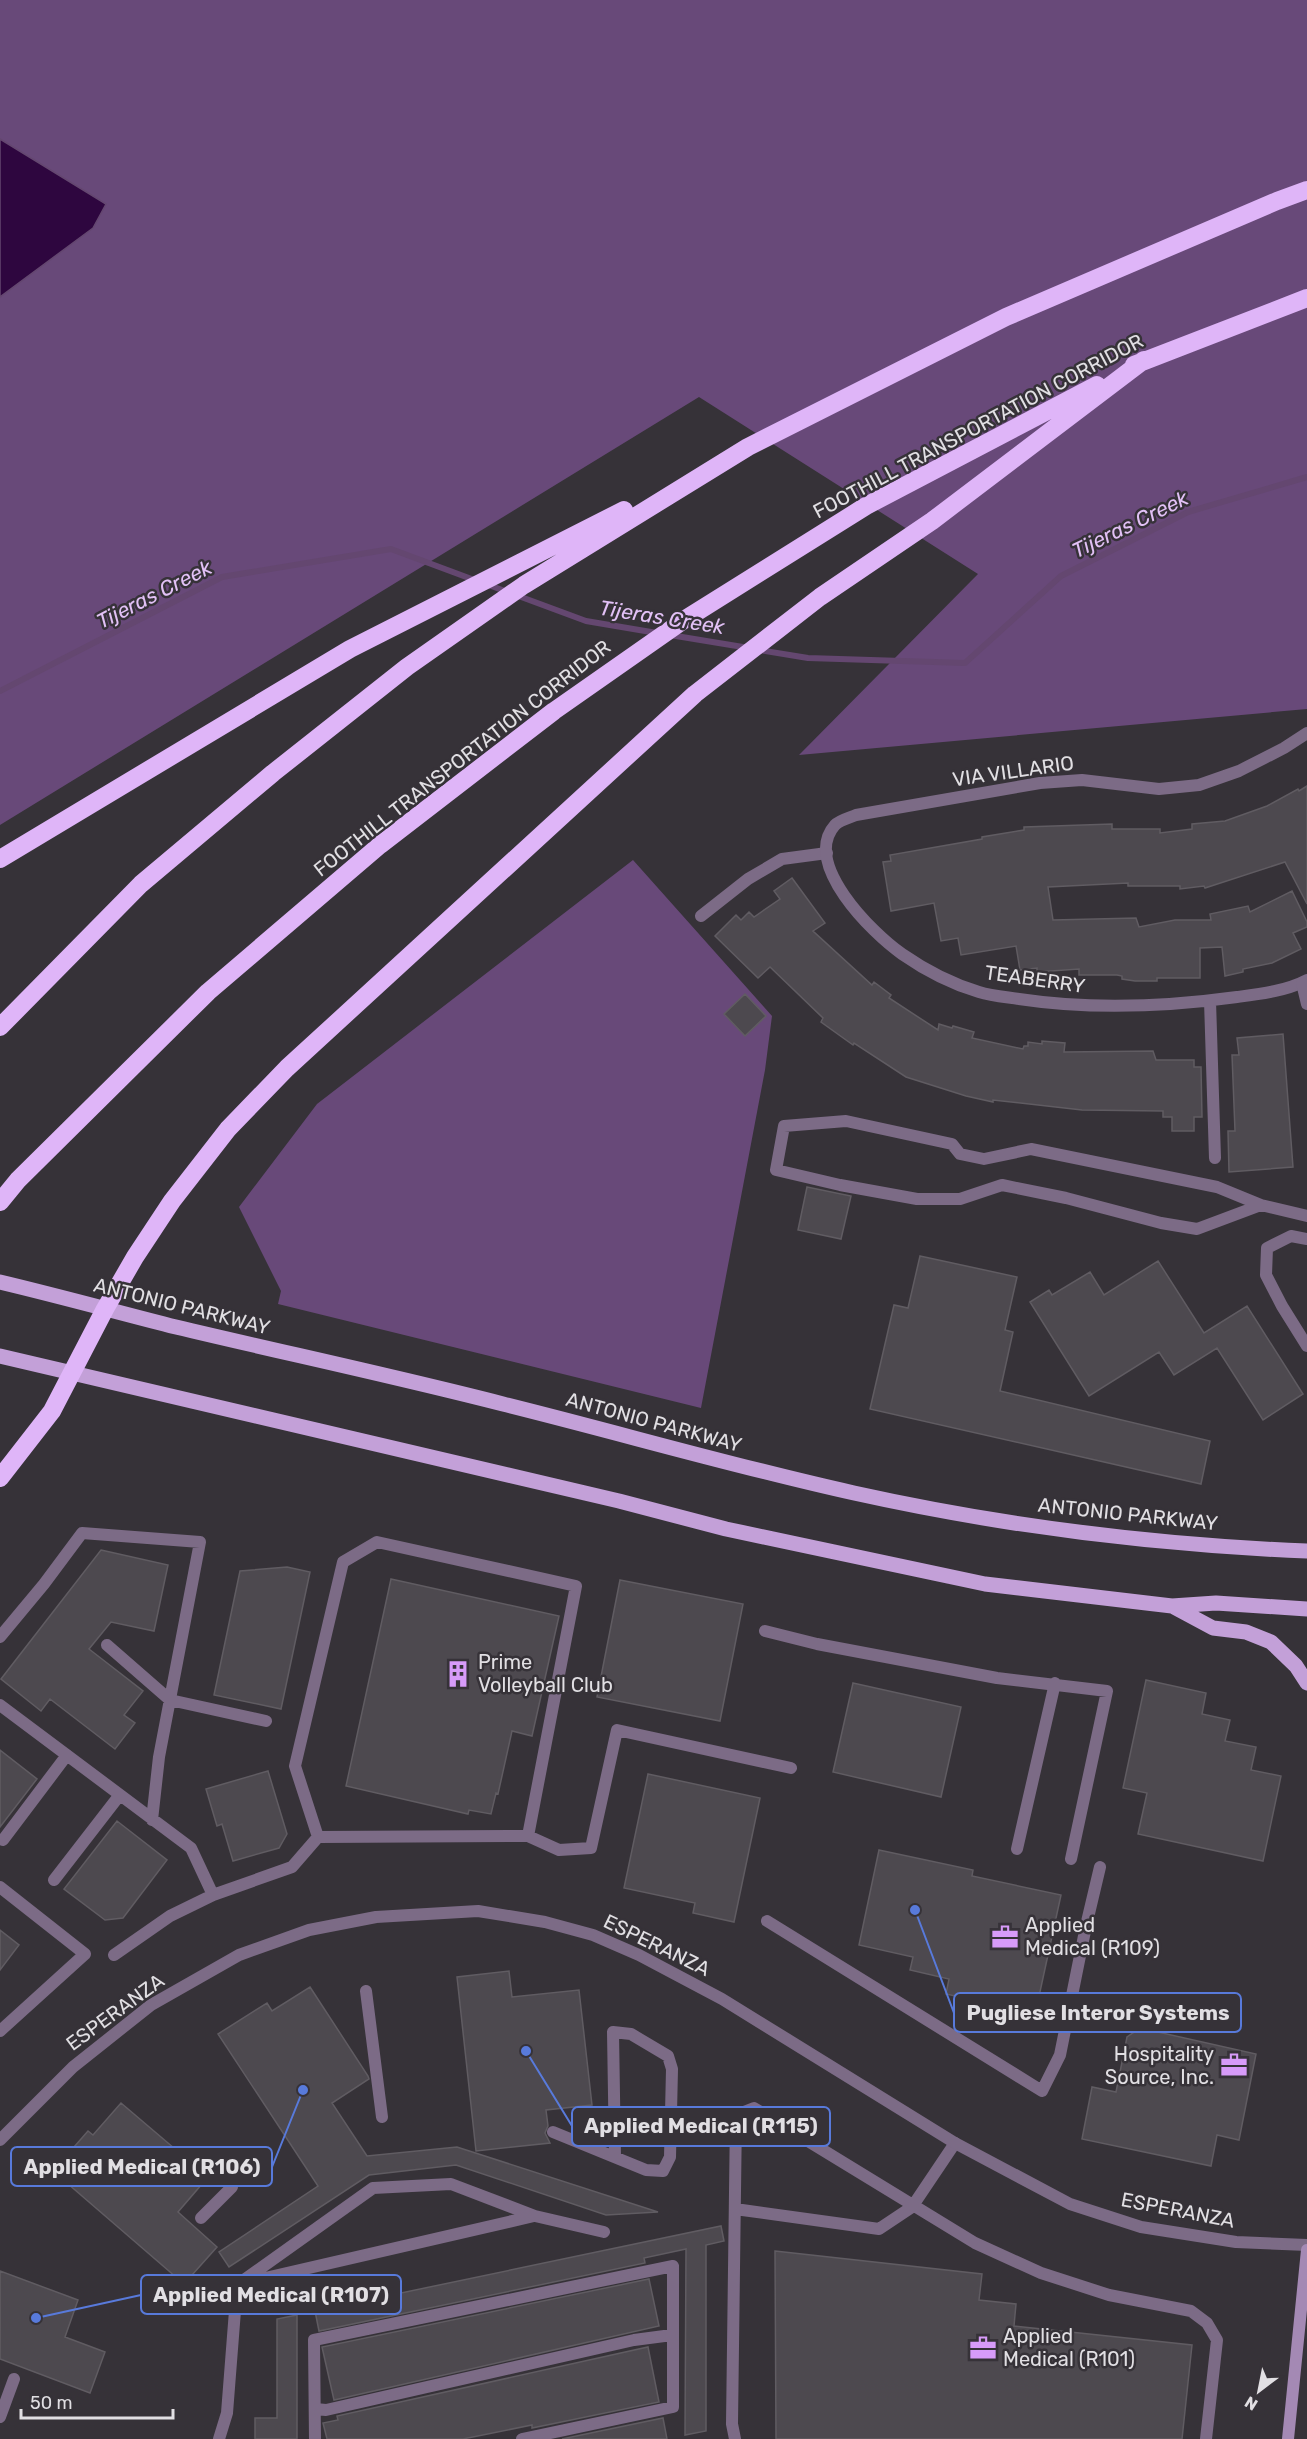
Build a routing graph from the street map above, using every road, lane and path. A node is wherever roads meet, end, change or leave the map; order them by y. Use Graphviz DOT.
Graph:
graph roads {
  1 [pos="1307,190"];
  2 [pos="1307,298"];
  3 [pos="1144,360"];
  4 [pos="748,447"];
  5 [pos="1307,733"];
  6 [pos="828,836"];
  7 [pos="828,852"];
  8 [pos="0,859"];
  9 [pos="701,916"];
  10 [pos="1304,982"];
  11 [pos="1210,1001"];
  12 [pos="1307,1004"];
  13 [pos="0,1027"];
  14 [pos="1215,1158"];
  15 [pos="0,1202"];
  16 [pos="1261,1205"];
  17 [pos="1307,1216"];
  18 [pos="1307,1239"];
  19 [pos="4,1283"];
  20 [pos="105,1309"];
  21 [pos="1307,1346"];
  22 [pos="0,1356"];
  23 [pos="72,1373"];
  24 [pos="0,1478"];
  25 [pos="1307,1551"];
  26 [pos="1172,1606"];
  27 [pos="1307,1609"];
  28 [pos="765,1631"];
  29 [pos="0,1637"];
  30 [pos="107,1645"];
  31 [pos="1055,1683"];
  32 [pos="1307,1683"];
  33 [pos="170,1700"];
  34 [pos="0,1705"];
  35 [pos="266,1721"];
  36 [pos="67,1755"];
  37 [pos="791,1768"];
  38 [pos="119,1796"];
  39 [pos="152,1820"];
  40 [pos="528,1836"];
  41 [pos="318,1837"];
  42 [pos="3,1840"];
  43 [pos="1017,1849"];
  44 [pos="1071,1859"];
  45 [pos="1100,1867"];
  46 [pos="54,1880"];
  47 [pos="0,1887"];
  48 [pos="213,1895"];
  49 [pos="768,1921"];
  50 [pos="114,1955"];
  51 [pos="366,1991"];
  52 [pos="0,2031"];
  53 [pos="382,2117"];
  54 [pos="553,2132"];
  55 [pos="0,2140"];
  56 [pos="955,2143"];
  57 [pos="615,2157"];
  58 [pos="232,2187"];
  59 [pos="912,2207"];
  60 [pos="735,2209"];
  61 [pos="535,2216"];
  62 [pos="201,2218"];
  63 [pos="604,2232"];
  64 [pos="1307,2248"];
  65 [pos="237,2285"];
  66 [pos="672,2335"];
  67 [pos="14,2379"];
  68 [pos="315,2409"];
  69 [pos="0,2416"];
  70 [pos="219,2439"];
  71 [pos="315,2439"];
  72 [pos="522,2439"];
  73 [pos="735,2439"];
  74 [pos="1206,2439"];
  75 [pos="1288,2439"];
  1 -- 4 [label="highway"];
  2 -- 3 [label="highway, FOOTHILL TRANSPORTATION CORRIDOR"];
  3 -- 15 [label="highway, FOOTHILL TRANSPORTATION CORRIDOR"];
  3 -- 20 [label="highway"];
  4 -- 8 [label="highway"];
  4 -- 13 [label="highway"];
  5 -- 6 [label="street, VIA VILLARIO"];
  6 -- 7 [label="street, TEABERRY"];
  7 -- 9 [label="street"];
  7 -- 11 [label="street, TEABERRY"];
  10 -- 11 [label="street, TEABERRY"];
  10 -- 12 [label="street"];
  11 -- 14 [label="street"];
  16 -- 16 [label="street"];
  16 -- 17 [label="street"];
  18 -- 21 [label="street"];
  19 -- 20 [label="main road, ANTONIO PARKWAY"];
  20 -- 23 [label="highway"];
  20 -- 25 [label="main road, ANTONIO PARKWAY"];
  22 -- 23 [label="main road"];
  23 -- 24 [label="highway"];
  23 -- 26 [label="main road"];
  26 -- 27 [label="main road"];
  26 -- 32 [label="main road"];
  28 -- 31 [label="street"];
  29 -- 33 [label="street"];
  30 -- 33 [label="street"];
  31 -- 43 [label="street"];
  31 -- 44 [label="street"];
  33 -- 35 [label="street"];
  33 -- 39 [label="street"];
  34 -- 36 [label="street"];
  36 -- 38 [label="street"];
  36 -- 42 [label="street"];
  37 -- 40 [label="street"];
  38 -- 39 [label="street"];
  38 -- 46 [label="street"];
  39 -- 48 [label="street"];
  40 -- 41 [label="street"];
  40 -- 41 [label="street"];
  41 -- 48 [label="street"];
  45 -- 49 [label="street"];
  47 -- 52 [label="street"];
  48 -- 50 [label="street"];
  51 -- 53 [label="street"];
  54 -- 57 [label="street"];
  55 -- 56 [label="street, ESPERANZA"];
  56 -- 59 [label="street"];
  56 -- 64 [label="street, ESPERANZA"];
  57 -- 57 [label="street"];
  58 -- 62 [label="street"];
  59 -- 60 [label="street"];
  59 -- 60 [label="street"];
  59 -- 74 [label="street"];
  60 -- 73 [label="street"];
  61 -- 63 [label="street"];
  61 -- 65 [label="street"];
  61 -- 65 [label="street"];
  64 -- 75 [label="main road"];
  65 -- 70 [label="street"];
  66 -- 68 [label="street"];
  66 -- 68 [label="street"];
  66 -- 72 [label="street"];
  67 -- 69 [label="street"];
  68 -- 71 [label="street"];
}
